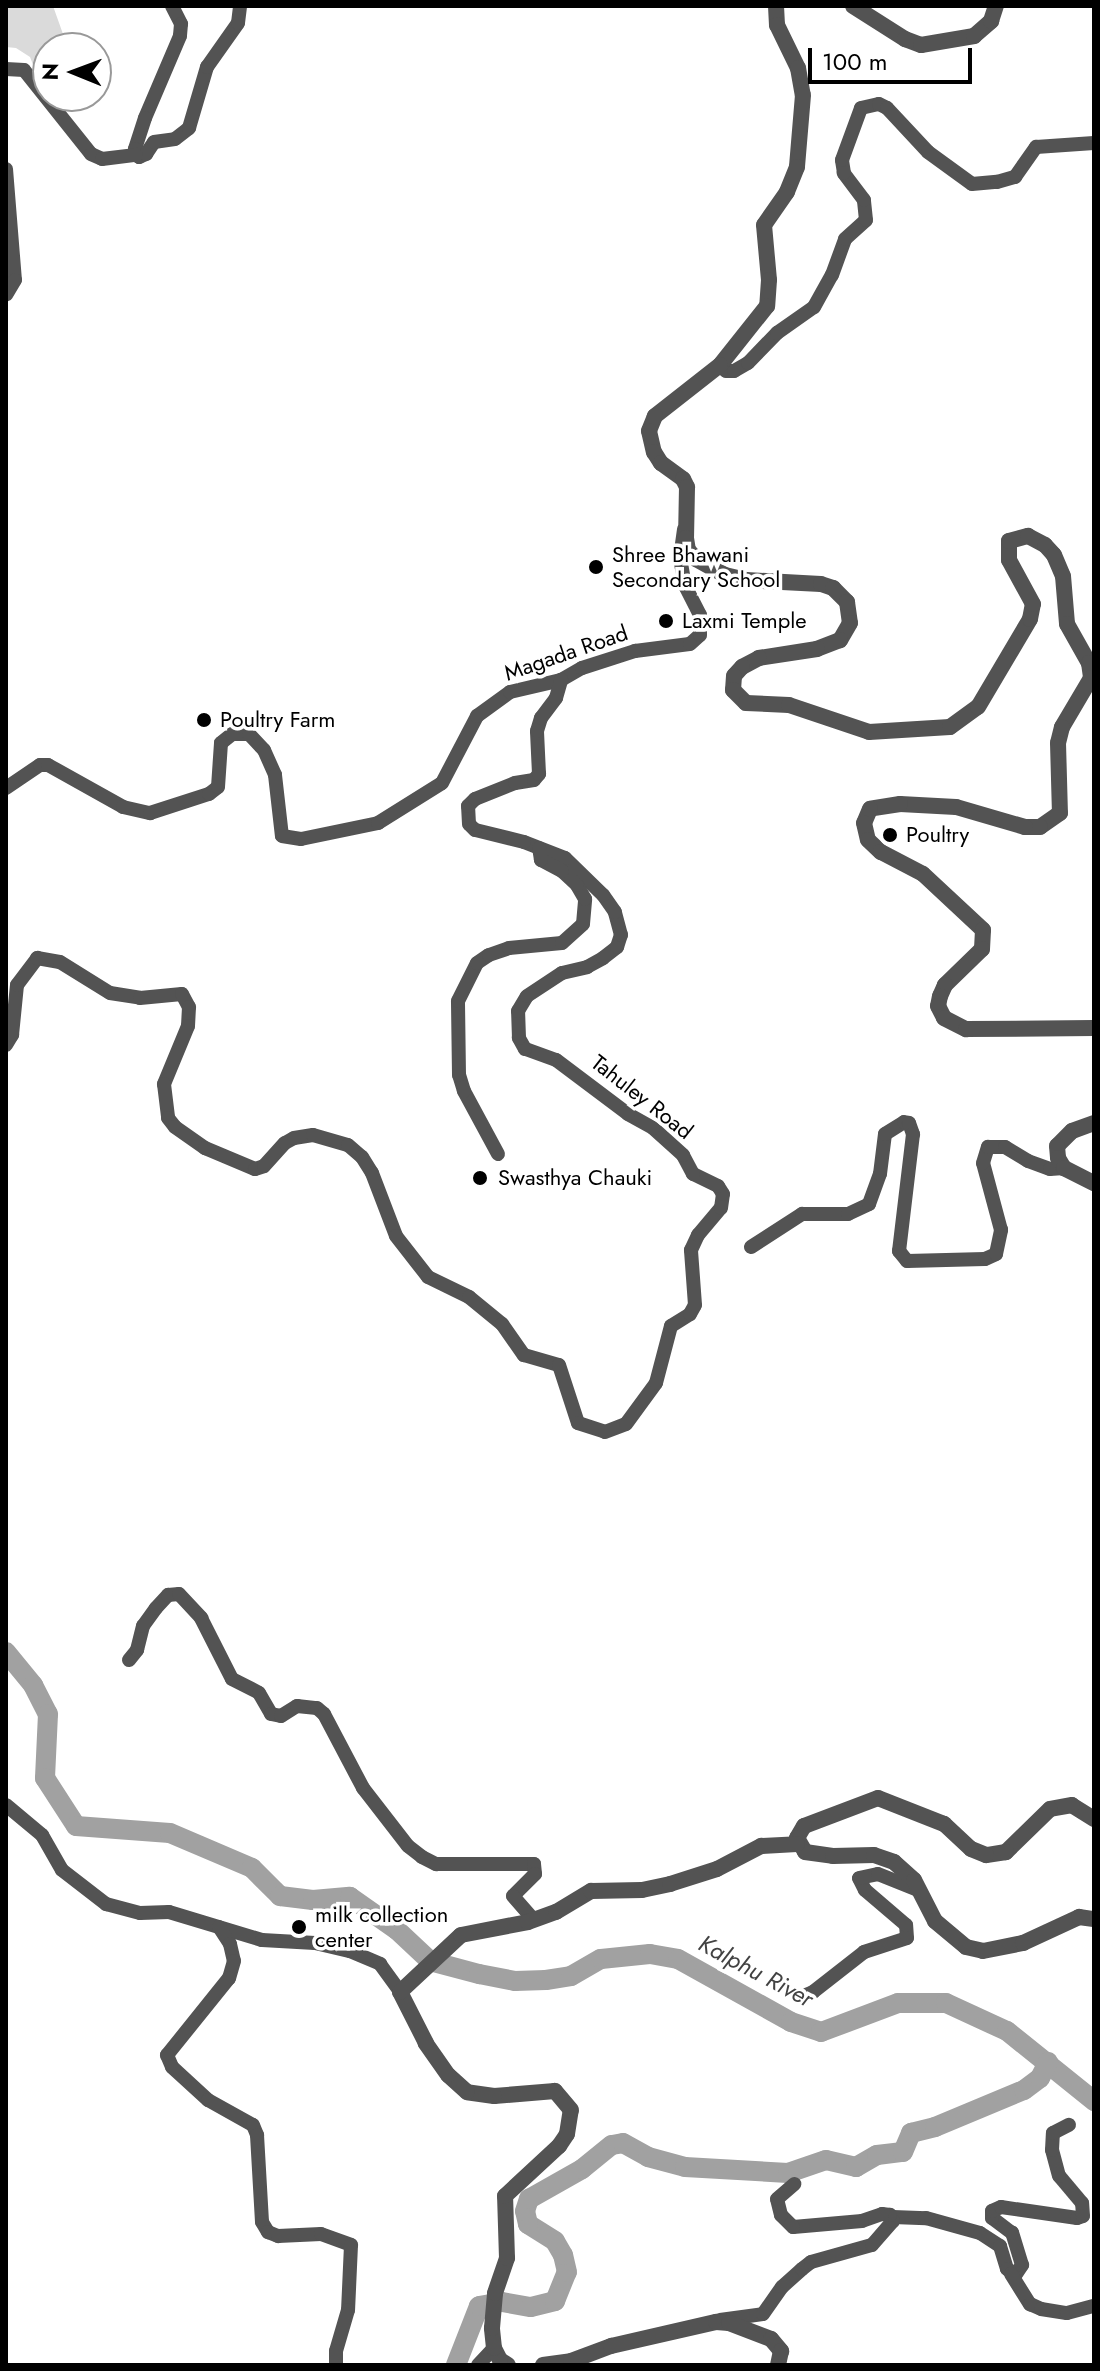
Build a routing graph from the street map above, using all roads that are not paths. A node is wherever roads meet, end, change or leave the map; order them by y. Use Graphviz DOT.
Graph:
graph roads {
  1 [pos="172,6"];
  2 [pos="240,6"];
  3 [pos="776,6"];
  4 [pos="853,6"];
  5 [pos="996,6"];
  6 [pos="6,69"];
  7 [pos="1094,143"];
  8 [pos="136,155"];
  9 [pos="6,169"];
  10 [pos="6,295"];
  11 [pos="720,365"];
  12 [pos="685,525"];
  13 [pos="561,680"];
  14 [pos="6,788"];
  15 [pos="539,848"];
  16 [pos="1094,1028"];
  17 [pos="6,1045"];
  18 [pos="1094,1123"];
  19 [pos="498,1154"];
  20 [pos="1064,1168"];
  21 [pos="1094,1183"];
  22 [pos="751,1247"];
  23 [pos="129,1660"];
  24 [pos="6,1805"];
  25 [pos="1094,1819"];
  26 [pos="797,1844"];
  27 [pos="918,1890"];
  28 [pos="1094,1919"];
  29 [pos="534,1920"];
  30 [pos="219,1927"];
  31 [pos="400,1992"];
  32 [pos="806,1995"];
  33 [pos="1069,2125"];
  34 [pos="794,2184"];
  35 [pos="893,2217"];
  36 [pos="1011,2274"];
  37 [pos="1094,2306"];
  38 [pos="716,2322"];
  39 [pos="494,2348"];
  40 [pos="594,2359"];
  41 [pos="336,2365"];
  42 [pos="478,2365"];
  43 [pos="508,2365"];
  44 [pos="543,2365"];
  45 [pos="778,2365"];
  1 -- 8 [label="street"];
  2 -- 8 [label="street"];
  3 -- 11 [label="street"];
  4 -- 5 [label="street"];
  6 -- 8 [label="street"];
  7 -- 11 [label="street"];
  9 -- 10 [label="street"];
  11 -- 12 [label="street"];
  12 -- 13 [label="street, Magada Road"];
  12 -- 16 [label="street"];
  13 -- 14 [label="street, Magada Road"];
  13 -- 15 [label="street, Tahuley Road"];
  15 -- 17 [label="street, Tahuley Road"];
  15 -- 19 [label="street"];
  18 -- 20 [label="street"];
  20 -- 21 [label="street"];
  20 -- 22 [label="street"];
  23 -- 29 [label="street"];
  24 -- 30 [label="street"];
  25 -- 26 [label="street"];
  26 -- 27 [label="street"];
  26 -- 29 [label="street"];
  27 -- 28 [label="street"];
  27 -- 32 [label="street"];
  29 -- 31 [label="street"];
  30 -- 31 [label="street"];
  30 -- 41 [label="street"];
  31 -- 39 [label="street"];
  33 -- 36 [label="street"];
  34 -- 35 [label="street"];
  35 -- 36 [label="street"];
  35 -- 38 [label="street"];
  36 -- 37 [label="street"];
  38 -- 40 [label="street"];
  38 -- 45 [label="street"];
  39 -- 42 [label="street"];
  39 -- 43 [label="street"];
  40 -- 44 [label="street"];
}
